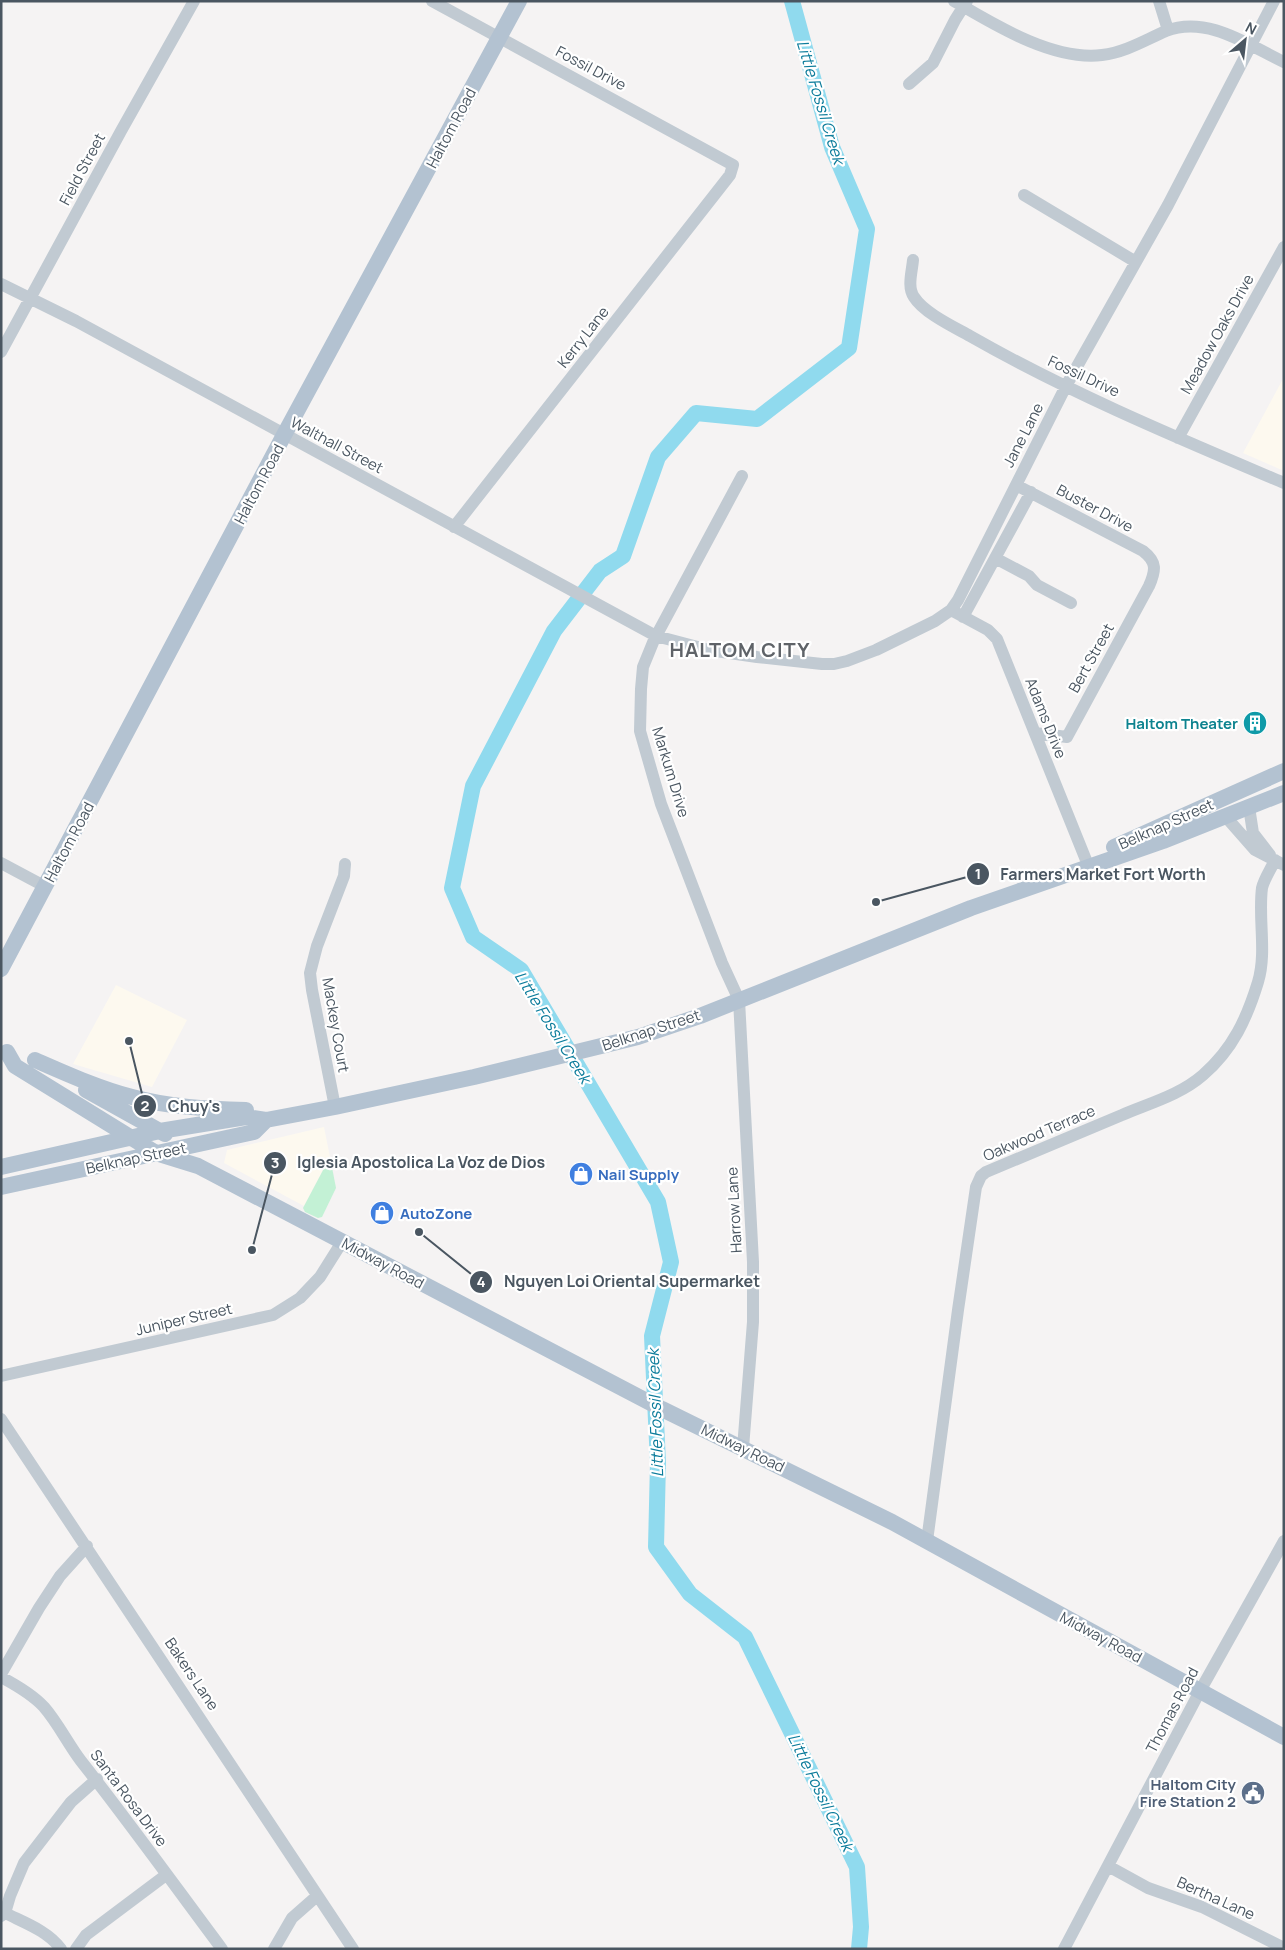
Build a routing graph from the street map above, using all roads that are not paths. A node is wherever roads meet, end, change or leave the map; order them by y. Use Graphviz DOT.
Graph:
graph roads {
  1 [pos="194,1"];
  2 [pos="432,1"];
  3 [pos="519,1"];
  4 [pos="1159,1"];
  5 [pos="1274,1"];
  6 [pos="962,3"];
  7 [pos="1168,30"];
  8 [pos="500,37"];
  9 [pos="1251,46"];
  10 [pos="1284,62"];
  11 [pos="910,84"];
  12 [pos="733,165"];
  13 [pos="1024,195"];
  14 [pos="1284,247"];
  15 [pos="913,260"];
  16 [pos="1136,262"];
  17 [pos="1,284"];
  18 [pos="30,300"];
  19 [pos="1,352"];
  20 [pos="1066,386"];
  21 [pos="284,435"];
  22 [pos="1178,438"];
  23 [pos="742,476"];
  24 [pos="1284,483"];
  25 [pos="1024,489"];
  26 [pos="454,527"];
  27 [pos="995,558"];
  28 [pos="1154,564"];
  29 [pos="1071,604"];
  30 [pos="951,610"];
  31 [pos="964,614"];
  32 [pos="656,636"];
  33 [pos="1034,733"];
  34 [pos="1284,771"];
  35 [pos="1284,793"];
  36 [pos="1249,807"];
  37 [pos="1226,817"];
  38 [pos="1086,860"];
  39 [pos="1,862"];
  40 [pos="1279,863"];
  41 [pos="345,864"];
  42 [pos="46,887"];
  43 [pos="1021,889"];
  44 [pos="1,969"];
  45 [pos="739,1000"];
  46 [pos="4,1050"];
  47 [pos="35,1060"];
  48 [pos="92,1094"];
  49 [pos="335,1107"];
  50 [pos="89,1112"];
  51 [pos="303,1113"];
  52 [pos="266,1120"];
  53 [pos="160,1131"];
  54 [pos="132,1138"];
  55 [pos="101,1145"];
  56 [pos="186,1147"];
  57 [pos="156,1153"];
  58 [pos="198,1166"];
  59 [pos="1,1167"];
  60 [pos="1,1187"];
  61 [pos="342,1242"];
  62 [pos="1,1376"];
  63 [pos="1,1419"];
  64 [pos="743,1448"];
  65 [pos="927,1541"];
  66 [pos="1284,1541"];
  67 [pos="87,1546"];
  68 [pos="1,1675"];
  69 [pos="1200,1691"];
  70 [pos="1284,1737"];
  71 [pos="97,1779"];
  72 [pos="1108,1866"];
  73 [pos="166,1876"];
  74 [pos="317,1896"];
  75 [pos="3,1915"];
  76 [pos="1284,1948"];
  77 [pos="61,1949"];
  78 [pos="76,1949"];
  79 [pos="222,1949"];
  80 [pos="274,1949"];
  81 [pos="353,1949"];
  82 [pos="1064,1949"];
  1 -- 18 [label="street, Field Street"];
  2 -- 8 [label="street, Fossil Drive"];
  3 -- 8 [label="main road, Haltom Road"];
  4 -- 7 [label="street"];
  5 -- 9 [label="street, Jane Lane"];
  6 -- 7 [label="street"];
  6 -- 11 [label="street"];
  7 -- 9 [label="street"];
  8 -- 12 [label="street, Fossil Drive"];
  8 -- 21 [label="main road, Haltom Road"];
  9 -- 10 [label="street"];
  9 -- 16 [label="street, Jane Lane"];
  12 -- 26 [label="street, Kerry Lane"];
  13 -- 16 [label="street"];
  14 -- 22 [label="street, Meadow Oaks Drive"];
  15 -- 20 [label="street, Fossil Drive"];
  16 -- 20 [label="street, Jane Lane"];
  17 -- 18 [label="street, Walthall Street"];
  18 -- 19 [label="street, Field Street"];
  18 -- 21 [label="street, Walthall Street"];
  20 -- 22 [label="street, Fossil Drive"];
  20 -- 25 [label="street, Jane Lane"];
  21 -- 26 [label="street, Walthall Street"];
  21 -- 42 [label="main road, Haltom Road"];
  22 -- 24 [label="street, Fossil Drive"];
  23 -- 32 [label="street, Markum Drive"];
  25 -- 27 [label="street"];
  25 -- 28 [label="street, Buster Drive"];
  25 -- 30 [label="street, Jane Lane"];
  26 -- 32 [label="street, Walthall Street"];
  27 -- 29 [label="street"];
  27 -- 31 [label="street"];
  28 -- 33 [label="street, Bert Street"];
  30 -- 31 [label="street, Adams Drive"];
  30 -- 32 [label="street, Jane Lane"];
  31 -- 33 [label="street, Adams Drive"];
  32 -- 45 [label="street, Markum Drive"];
  33 -- 38 [label="street, Adams Drive"];
  34 -- 38 [label="main road, Belknap Street"];
  35 -- 36 [label="main road, Belknap Street"];
  36 -- 37 [label="main road, Belknap Street"];
  36 -- 40 [label="street"];
  37 -- 40 [label="street"];
  37 -- 43 [label="main road, Belknap Street"];
  38 -- 43 [label="main road, Belknap Street"];
  39 -- 42 [label="street"];
  40 -- 65 [label="street, Oakwood Terrace"];
  41 -- 49 [label="street, Mackey Court"];
  42 -- 44 [label="main road, Haltom Road"];
  43 -- 45 [label="main road, Belknap Street"];
  45 -- 49 [label="main road, Belknap Street"];
  45 -- 64 [label="street, Harrow Lane"];
  46 -- 47 [label="main road"];
  46 -- 50 [label="main road"];
  47 -- 48 [label="main road"];
  47 -- 51 [label="main road"];
  48 -- 50 [label="main road"];
  48 -- 53 [label="main road"];
  49 -- 51 [label="main road, Belknap Street"];
  50 -- 54 [label="main road"];
  50 -- 55 [label="main road"];
  51 -- 52 [label="main road, Belknap Street"];
  52 -- 53 [label="main road, Belknap Street"];
  52 -- 56 [label="main road, Belknap Street"];
  53 -- 54 [label="main road, Belknap Street"];
  53 -- 56 [label="main road"];
  54 -- 55 [label="main road, Belknap Street"];
  54 -- 57 [label="main road"];
  55 -- 59 [label="main road, Belknap Street"];
  56 -- 57 [label="main road, Belknap Street"];
  56 -- 58 [label="main road, Midway Road"];
  57 -- 58 [label="main road, Midway Road"];
  57 -- 60 [label="main road, Belknap Street"];
  58 -- 61 [label="main road, Midway Road"];
  61 -- 62 [label="street, Juniper Street"];
  61 -- 64 [label="main road, Midway Road"];
  63 -- 67 [label="street, Bakers Lane"];
  64 -- 65 [label="main road, Midway Road"];
  65 -- 69 [label="main road, Midway Road"];
  66 -- 69 [label="street, Thomas Road"];
  67 -- 68 [label="street"];
  67 -- 74 [label="street, Bakers Lane"];
  68 -- 71 [label="street, Santa Rosa Drive"];
  69 -- 70 [label="main road, Midway Road"];
  69 -- 72 [label="street, Thomas Road"];
  71 -- 73 [label="street, Santa Rosa Drive"];
  71 -- 75 [label="street"];
  72 -- 76 [label="street, Bertha Lane"];
  72 -- 82 [label="street, Thomas Road"];
  73 -- 78 [label="street"];
  73 -- 79 [label="street, Santa Rosa Drive"];
  74 -- 80 [label="street"];
  74 -- 81 [label="street, Bakers Lane"];
  75 -- 77 [label="street"];
}
